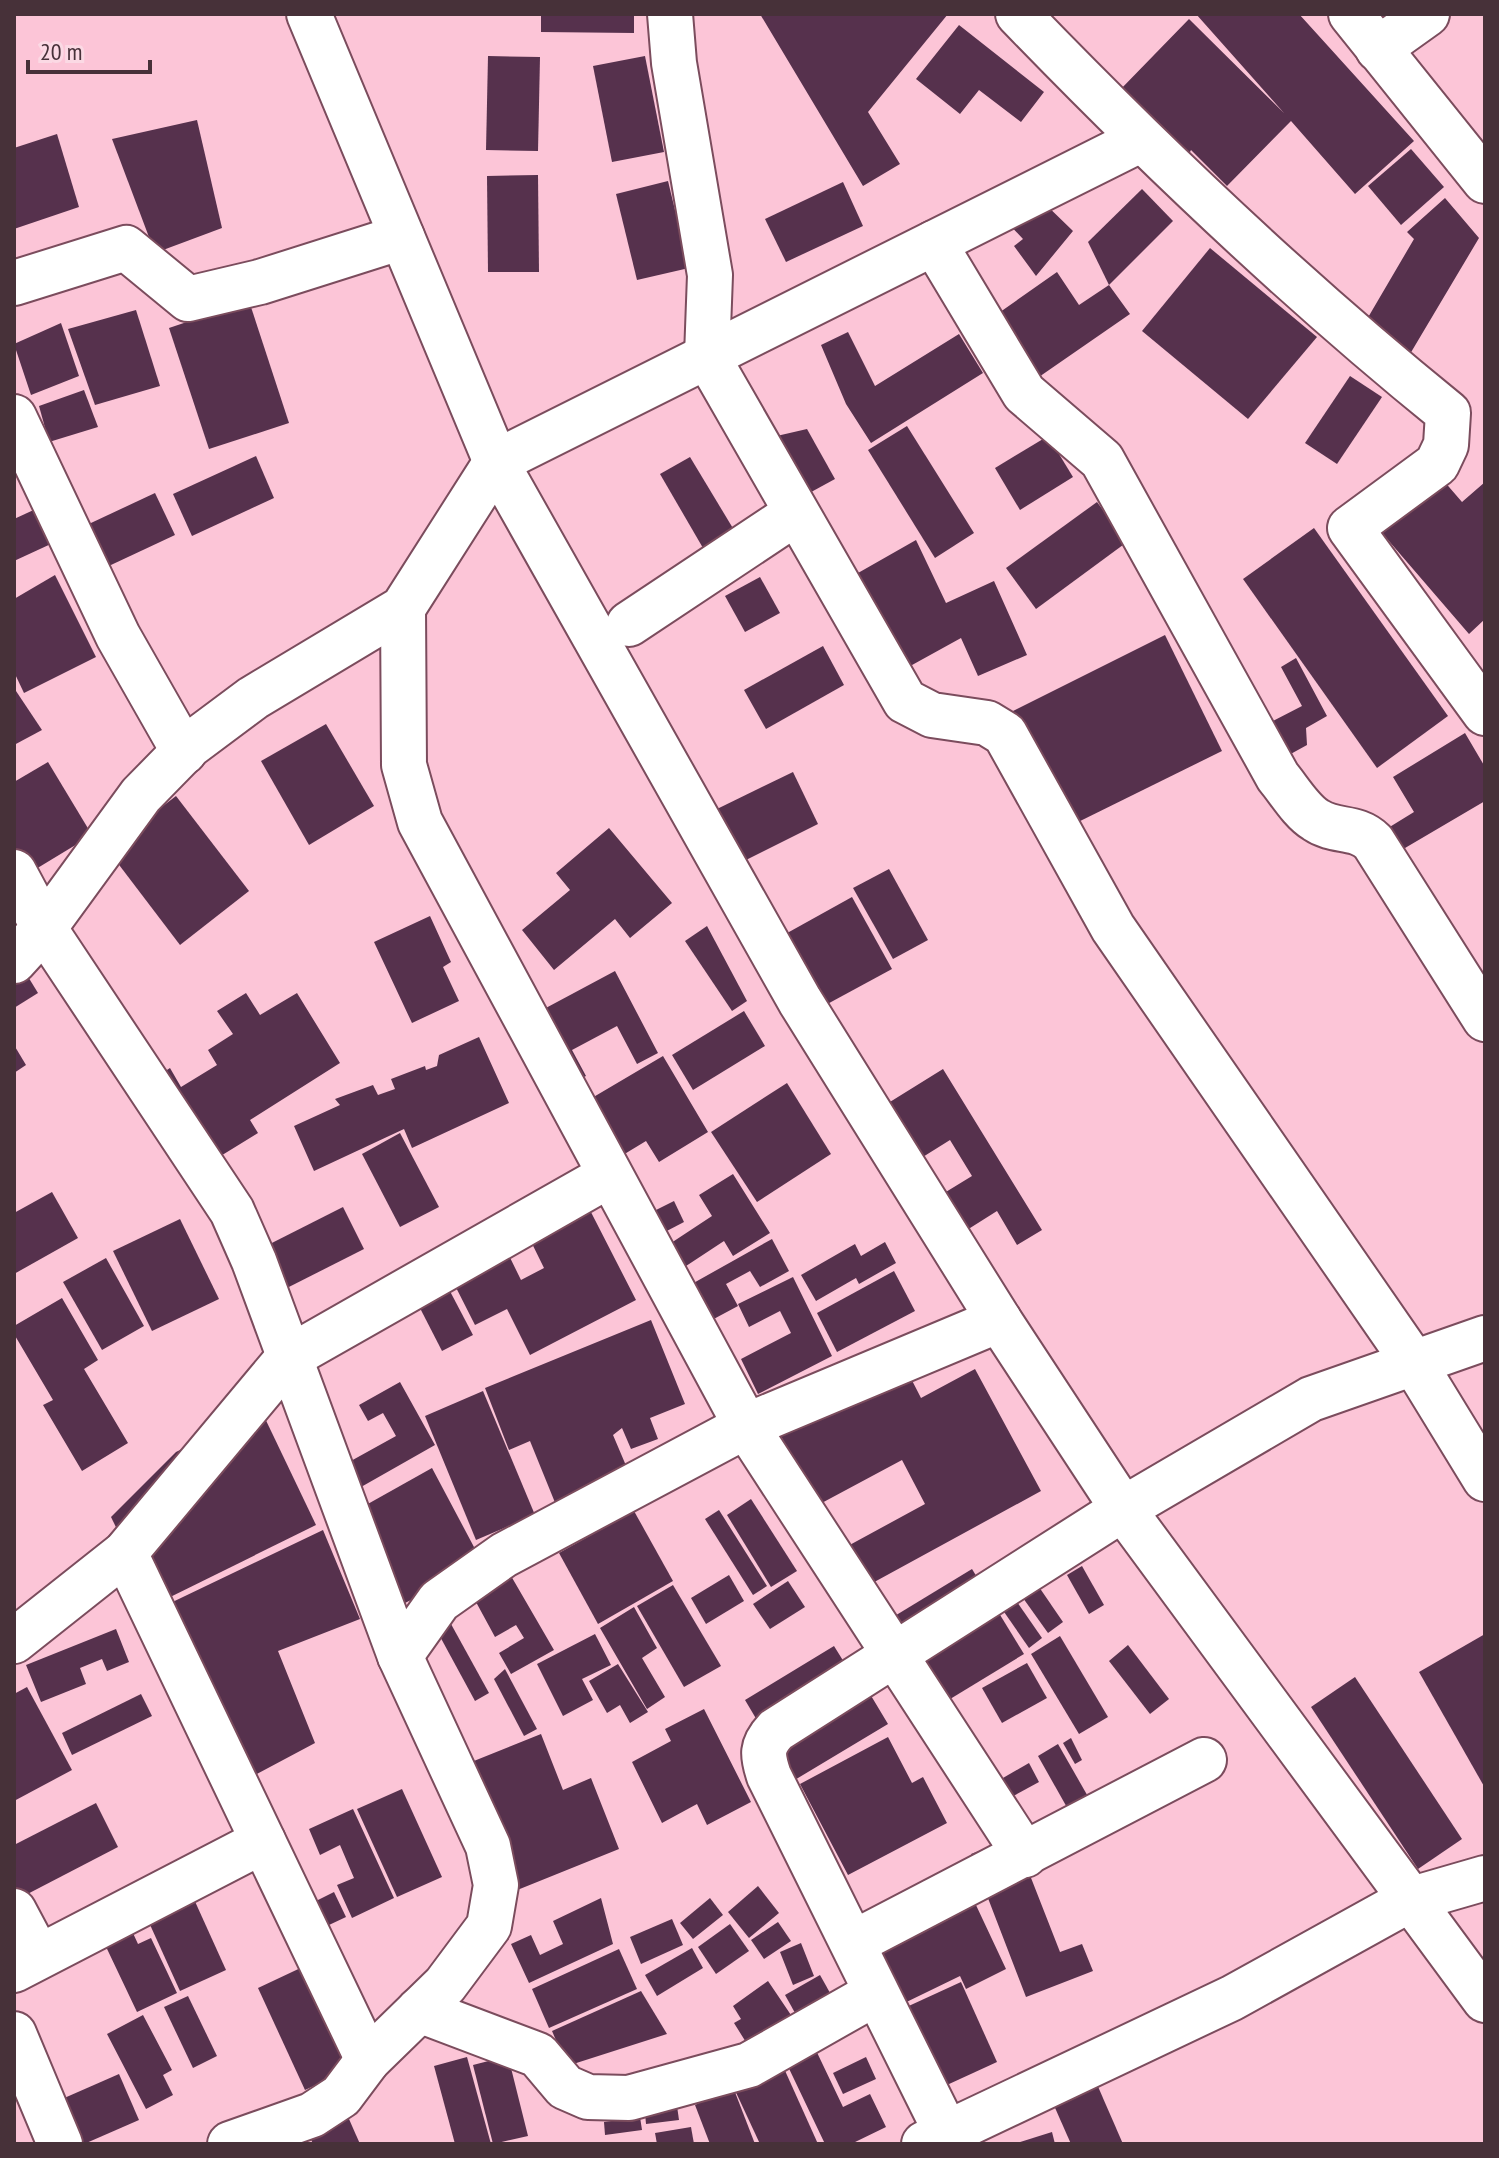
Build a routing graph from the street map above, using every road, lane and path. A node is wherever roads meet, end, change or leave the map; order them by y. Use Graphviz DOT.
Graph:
graph roads {
  1 [pos="309,14"];
  2 [pos="670,14"];
  3 [pos="1018,14"];
  4 [pos="1351,14"];
  5 [pos="1427,14"];
  6 [pos="1378,49"];
  7 [pos="1140,140"];
  8 [pos="1485,181"];
  9 [pos="402,237"];
  10 [pos="934,243"];
  11 [pos="14,283"];
  12 [pos="707,356"];
  13 [pos="14,417"];
  14 [pos="496,462"];
  15 [pos="796,513"];
  16 [pos="403,608"];
  17 [pos="629,624"];
  18 [pos="1485,713"];
  19 [pos="184,752"];
  20 [pos="14,872"];
  21 [pos="44,928"];
  22 [pos="14,961"];
  23 [pos="1482,1007"];
  24 [pos="608,1176"];
  25 [pos="999,1320"];
  26 [pos="1485,1338"];
  27 [pos="288,1358"];
  28 [pos="1414,1363"];
  29 [pos="746,1426"];
  30 [pos="1485,1479"];
  31 [pos="1123,1509"];
  32 [pos="125,1553"];
  33 [pos="14,1641"];
  34 [pos="891,1654"];
  35 [pos="400,1656"];
  36 [pos="1204,1760"];
  37 [pos="263,1841"];
  38 [pos="1025,1855"];
  39 [pos="1485,1878"];
  40 [pos="1409,1900"];
  41 [pos="14,1911"];
  42 [pos="853,1943"];
  43 [pos="26,1963"];
  44 [pos="876,1993"];
  45 [pos="1485,2000"];
  46 [pos="419,2010"];
  47 [pos="14,2034"];
  48 [pos="368,2060"];
  49 [pos="941,2141"];
  50 [pos="60,2144"];
  51 [pos="230,2144"];
  1 -- 9 [label="street"];
  2 -- 12 [label="street"];
  3 -- 7 [label="street"];
  4 -- 6 [label="street"];
  5 -- 6 [label="street"];
  6 -- 8 [label="street"];
  7 -- 10 [label="street"];
  7 -- 18 [label="street"];
  9 -- 11 [label="street"];
  9 -- 14 [label="street"];
  10 -- 12 [label="street"];
  10 -- 23 [label="street"];
  12 -- 14 [label="street"];
  12 -- 15 [label="street"];
  13 -- 19 [label="street"];
  14 -- 16 [label="street"];
  14 -- 25 [label="street"];
  15 -- 17 [label="street"];
  15 -- 28 [label="street"];
  16 -- 19 [label="street"];
  16 -- 24 [label="street"];
  19 -- 21 [label="street"];
  20 -- 21 [label="street"];
  21 -- 22 [label="street"];
  21 -- 27 [label="street"];
  24 -- 27 [label="street"];
  24 -- 29 [label="street"];
  25 -- 29 [label="street"];
  25 -- 31 [label="street"];
  26 -- 28 [label="street"];
  27 -- 32 [label="street"];
  27 -- 35 [label="street"];
  28 -- 30 [label="street"];
  28 -- 31 [label="street"];
  29 -- 34 [label="street"];
  29 -- 35 [label="street"];
  31 -- 34 [label="street"];
  31 -- 40 [label="street"];
  32 -- 33 [label="street"];
  32 -- 37 [label="street"];
  34 -- 38 [label="street"];
  34 -- 42 [label="street"];
  35 -- 46 [label="street"];
  36 -- 38 [label="street"];
  37 -- 43 [label="street"];
  37 -- 48 [label="street"];
  38 -- 42 [label="street"];
  39 -- 40 [label="street"];
  40 -- 45 [label="street"];
  40 -- 49 [label="street"];
  41 -- 43 [label="street"];
  42 -- 44 [label="street"];
  44 -- 46 [label="street"];
  44 -- 49 [label="street"];
  46 -- 48 [label="street"];
  47 -- 50 [label="street"];
  48 -- 51 [label="street"];
}
